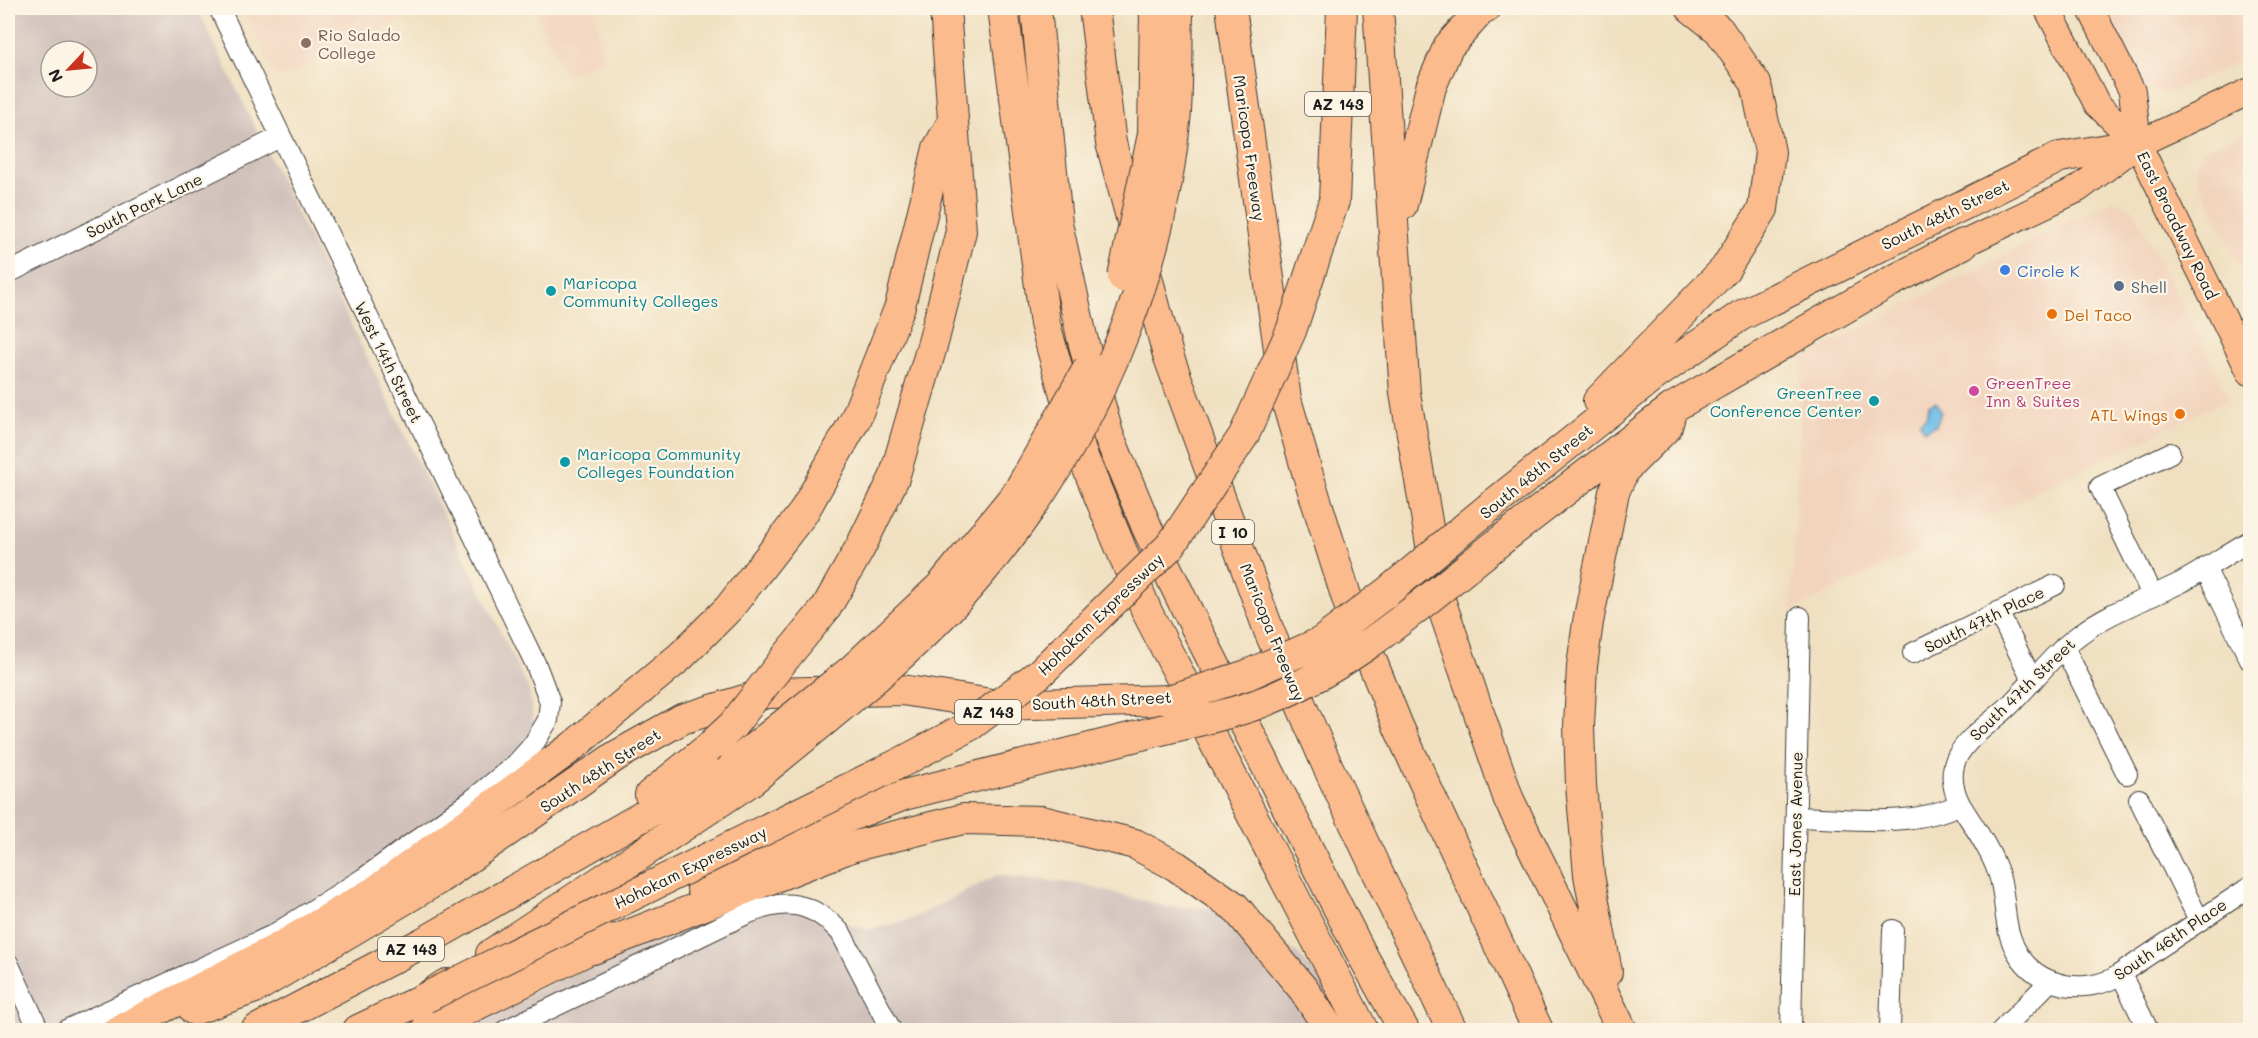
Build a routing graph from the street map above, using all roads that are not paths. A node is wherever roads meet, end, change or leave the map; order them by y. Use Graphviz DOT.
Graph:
graph roads {
  1 [pos="219,8"];
  2 [pos="945,8"];
  3 [pos="1003,8"];
  4 [pos="1036,8"];
  5 [pos="1094,8"];
  6 [pos="1231,8"];
  7 [pos="1342,8"];
  8 [pos="1378,8"];
  9 [pos="1486,8"];
  10 [pos="1691,8"];
  11 [pos="2047,8"];
  12 [pos="2090,8"];
  13 [pos="1170,10"];
  14 [pos="2250,91"];
  15 [pos="952,123"];
  16 [pos="280,137"];
  17 [pos="2138,144"];
  18 [pos="1395,237"];
  19 [pos="1964,244"];
  20 [pos="8,273"];
  21 [pos="2250,372"];
  22 [pos="1672,408"];
  23 [pos="2170,453"];
  24 [pos="1491,506"];
  25 [pos="2250,541"];
  26 [pos="2205,568"];
  27 [pos="2055,585"];
  28 [pos="2152,595"];
  29 [pos="1998,612"];
  30 [pos="1800,617"];
  31 [pos="2064,647"];
  32 [pos="1913,653"];
  33 [pos="2250,660"];
  34 [pos="2032,679"];
  35 [pos="2127,774"];
  36 [pos="2139,800"];
  37 [pos="1960,804"];
  38 [pos="1796,817"];
  39 [pos="563,863"];
  40 [pos="2250,887"];
  41 [pos="2199,920"];
  42 [pos="1893,930"];
  43 [pos="593,949"];
  44 [pos="8,963"];
  45 [pos="2121,974"];
  46 [pos="2050,981"];
  47 [pos="425,998"];
  48 [pos="1619,1022"];
  49 [pos="39,1030"];
  50 [pos="66,1030"];
  51 [pos="120,1030"];
  52 [pos="140,1030"];
  53 [pos="256,1030"];
  54 [pos="358,1030"];
  55 [pos="426,1030"];
  56 [pos="506,1030"];
  57 [pos="891,1030"];
  58 [pos="1330,1030"];
  59 [pos="1363,1030"];
  60 [pos="1404,1030"];
  61 [pos="1452,1030"];
  62 [pos="1538,1030"];
  63 [pos="1791,1030"];
  64 [pos="1890,1030"];
  65 [pos="2002,1030"];
  66 [pos="2148,1030"];
  1 -- 16 [label="street, West 14th Street"];
  2 -- 15 [label="highway"];
  3 -- 59 [label="highway"];
  4 -- 60 [label="highway"];
  5 -- 61 [label="highway, Maricopa Freeway / I 10"];
  6 -- 62 [label="highway, Maricopa Freeway"];
  7 -- 47 [label="highway, Hohokam Expressway / AZ 143, bridge"];
  8 -- 18 [label="highway"];
  9 -- 18 [label="highway"];
  10 -- 24 [label="highway"];
  11 -- 17 [label="main road"];
  12 -- 17 [label="main road, East Broadway Road"];
  13 -- 39 [label="highway, bridge"];
  13 -- 47 [label="highway, bridge"];
  14 -- 17 [label="main road, South 48th Street"];
  15 -- 39 [label="highway, bridge"];
  15 -- 51 [label="highway"];
  16 -- 20 [label="street, South Park Lane"];
  16 -- 50 [label="street, West 14th Street"];
  17 -- 19 [label="main road, South 48th Street"];
  17 -- 21 [label="main road, East Broadway Road"];
  17 -- 24 [label="highway, South 48th Street"];
  18 -- 48 [label="highway"];
  19 -- 22 [label="highway, South 48th Street"];
  22 -- 43 [label="highway, South 48th Street, bridge"];
  22 -- 48 [label="highway"];
  23 -- 28 [label="street"];
  24 -- 52 [label="highway, South 48th Street, bridge"];
  25 -- 26 [label="street, South 47th Street"];
  26 -- 28 [label="street, South 47th Street"];
  26 -- 33 [label="street"];
  27 -- 29 [label="street, South 47th Place"];
  28 -- 31 [label="street, South 47th Street"];
  29 -- 32 [label="street, South 47th Place"];
  29 -- 34 [label="street"];
  30 -- 38 [label="street, East Jones Avenue"];
  31 -- 34 [label="street, South 47th Street"];
  31 -- 35 [label="street"];
  34 -- 37 [label="street, South 47th Street"];
  36 -- 41 [label="street"];
  37 -- 38 [label="street"];
  37 -- 46 [label="street"];
  38 -- 63 [label="street, East Jones Avenue"];
  39 -- 53 [label="highway, AZ 143"];
  40 -- 41 [label="street, South 46th Place"];
  41 -- 45 [label="street, South 46th Place"];
  42 -- 64 [label="street"];
  43 -- 55 [label="highway, South 48th Street"];
  43 -- 58 [label="highway"];
  44 -- 49 [label="street"];
  45 -- 46 [label="street, South 46th Place"];
  45 -- 66 [label="street"];
  46 -- 65 [label="street"];
  47 -- 54 [label="highway, Hohokam Expressway / AZ 143"];
  56 -- 57 [label="street"];
}
